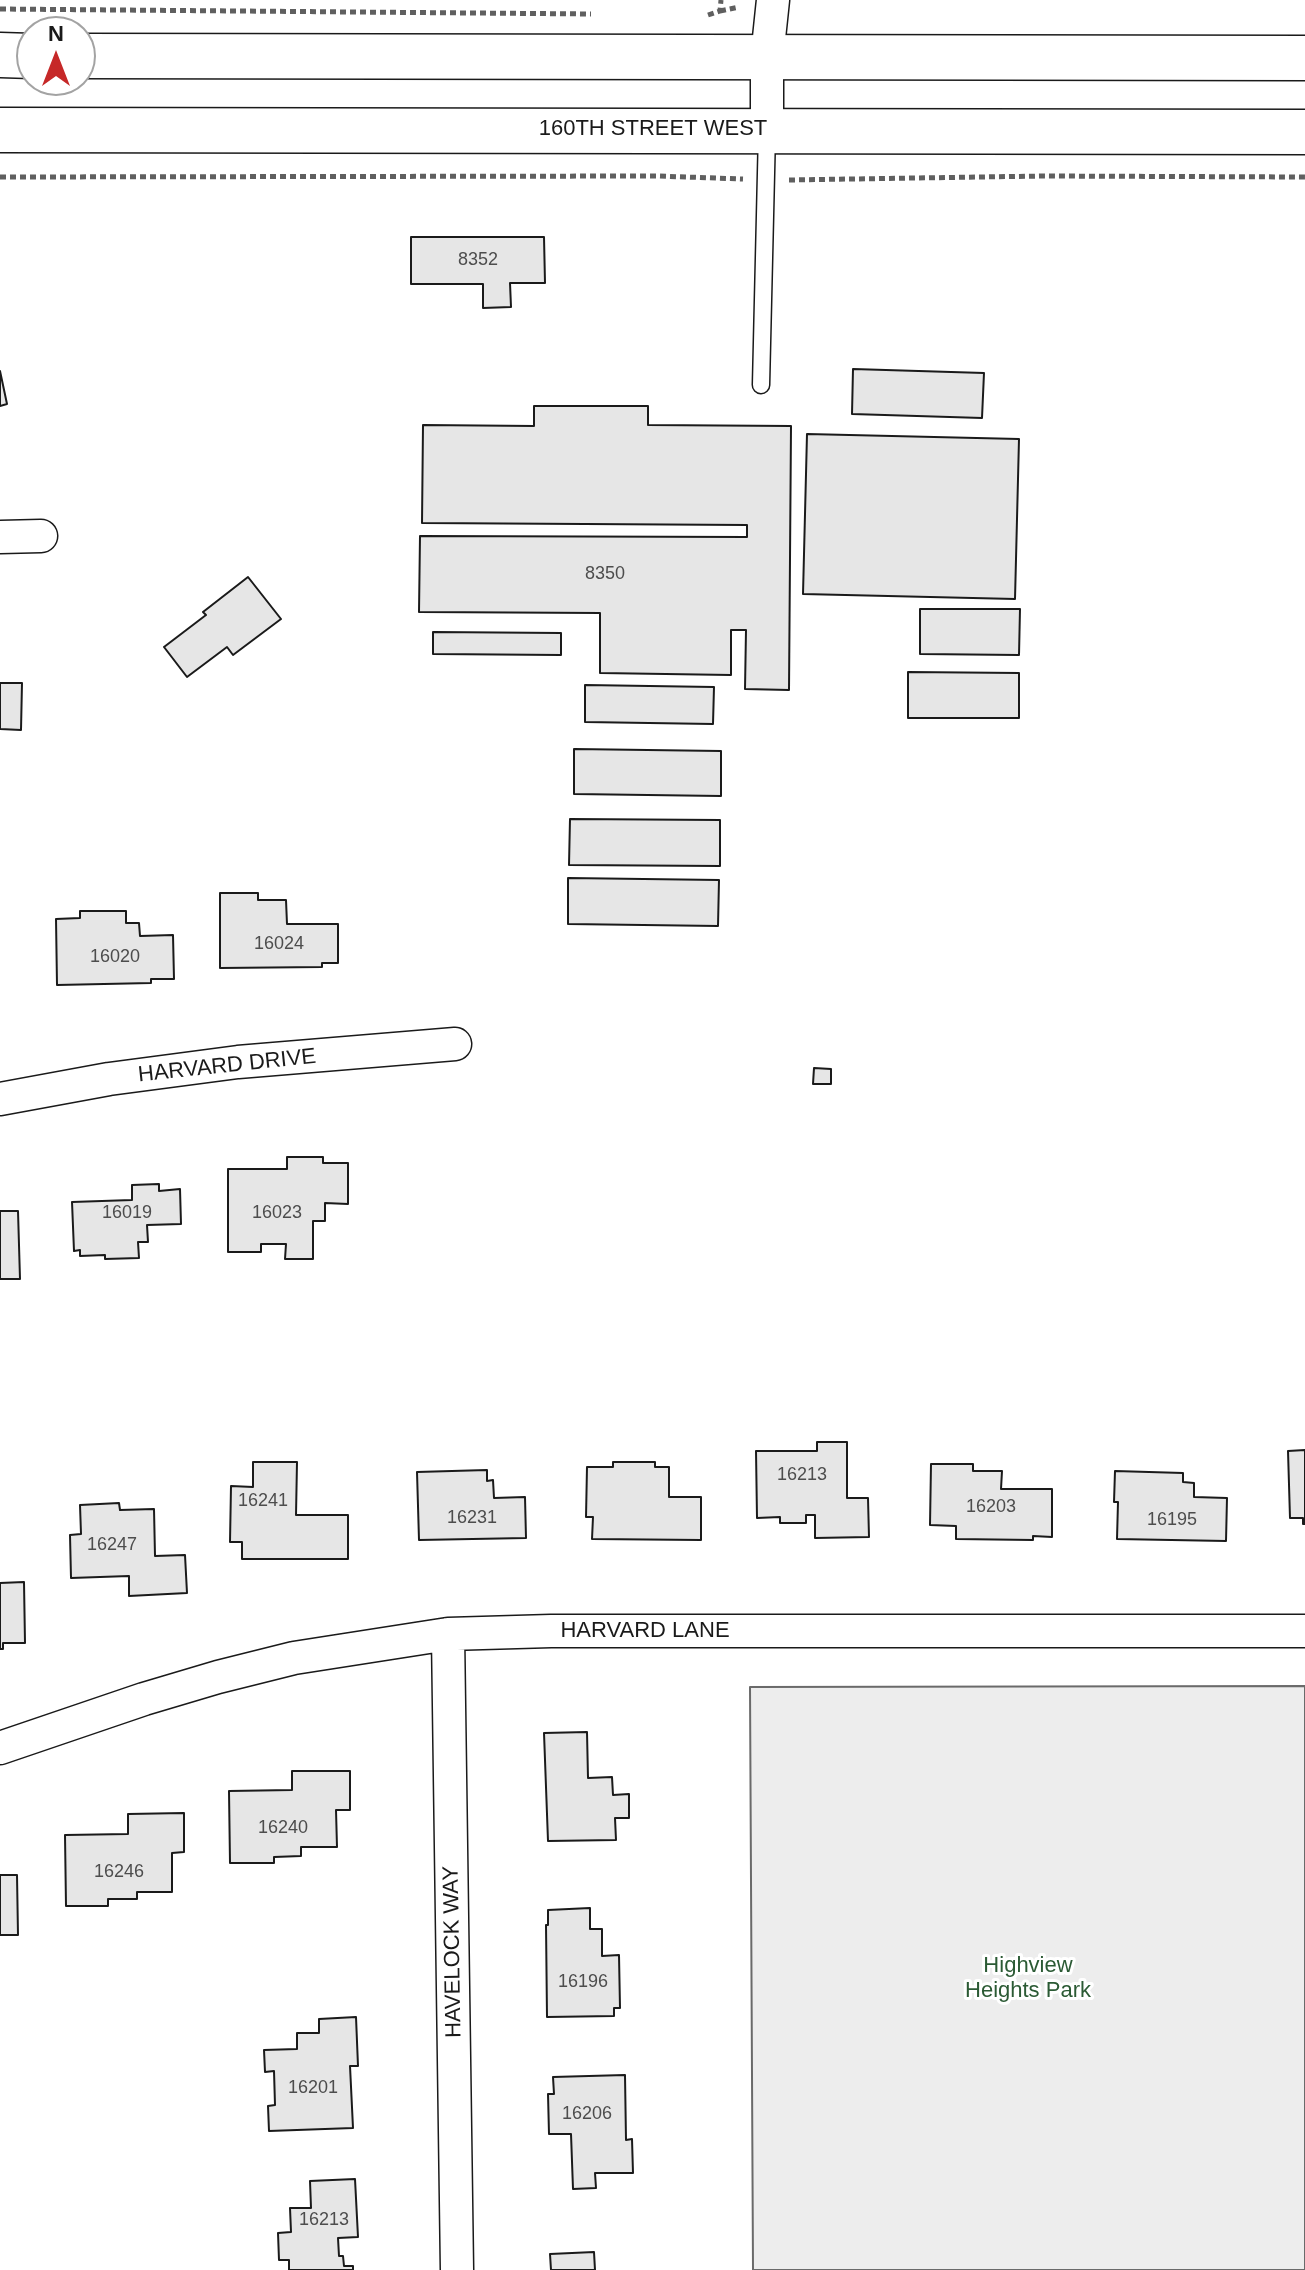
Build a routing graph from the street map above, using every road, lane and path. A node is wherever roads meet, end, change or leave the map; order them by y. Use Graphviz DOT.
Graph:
graph roads {
  1 [pos="721,0"];
  2 [pos="773,0"];
  3 [pos="0,9"];
  4 [pos="606,14"];
  5 [pos="700,18"];
  6 [pos="96,56"];
  7 [pos="767,57"];
  8 [pos="1305,58"];
  9 [pos="767,129"];
  10 [pos="0,130"];
  11 [pos="1305,132"];
  12 [pos="0,177"];
  13 [pos="1305,177"];
  14 [pos="766,180"];
  15 [pos="761,385"];
  16 [pos="41,536"];
  17 [pos="0,537"];
  18 [pos="455,1044"];
  19 [pos="0,1099"];
  20 [pos="1305,1631"];
  21 [pos="448,1634"];
  22 [pos="0,1748"];
  23 [pos="457,2270"];
  1 -- 5 [label="path"];
  2 -- 7 [label="street"];
  3 -- 4 [label="path"];
  6 -- 7 [label="main road"];
  7 -- 8 [label="main road"];
  7 -- 9 [label="street"];
  9 -- 10 [label="main road, 160TH STREET WEST"];
  9 -- 11 [label="main road, 160TH STREET WEST"];
  9 -- 14 [label="lane"];
  12 -- 14 [label="path"];
  13 -- 14 [label="path"];
  14 -- 15 [label="lane"];
  16 -- 17 [label="street"];
  18 -- 19 [label="street, HARVARD DRIVE"];
  20 -- 21 [label="street, HARVARD LANE"];
  21 -- 22 [label="street, HARVARD LANE"];
  21 -- 23 [label="street, HAVELOCK WAY"];
}
